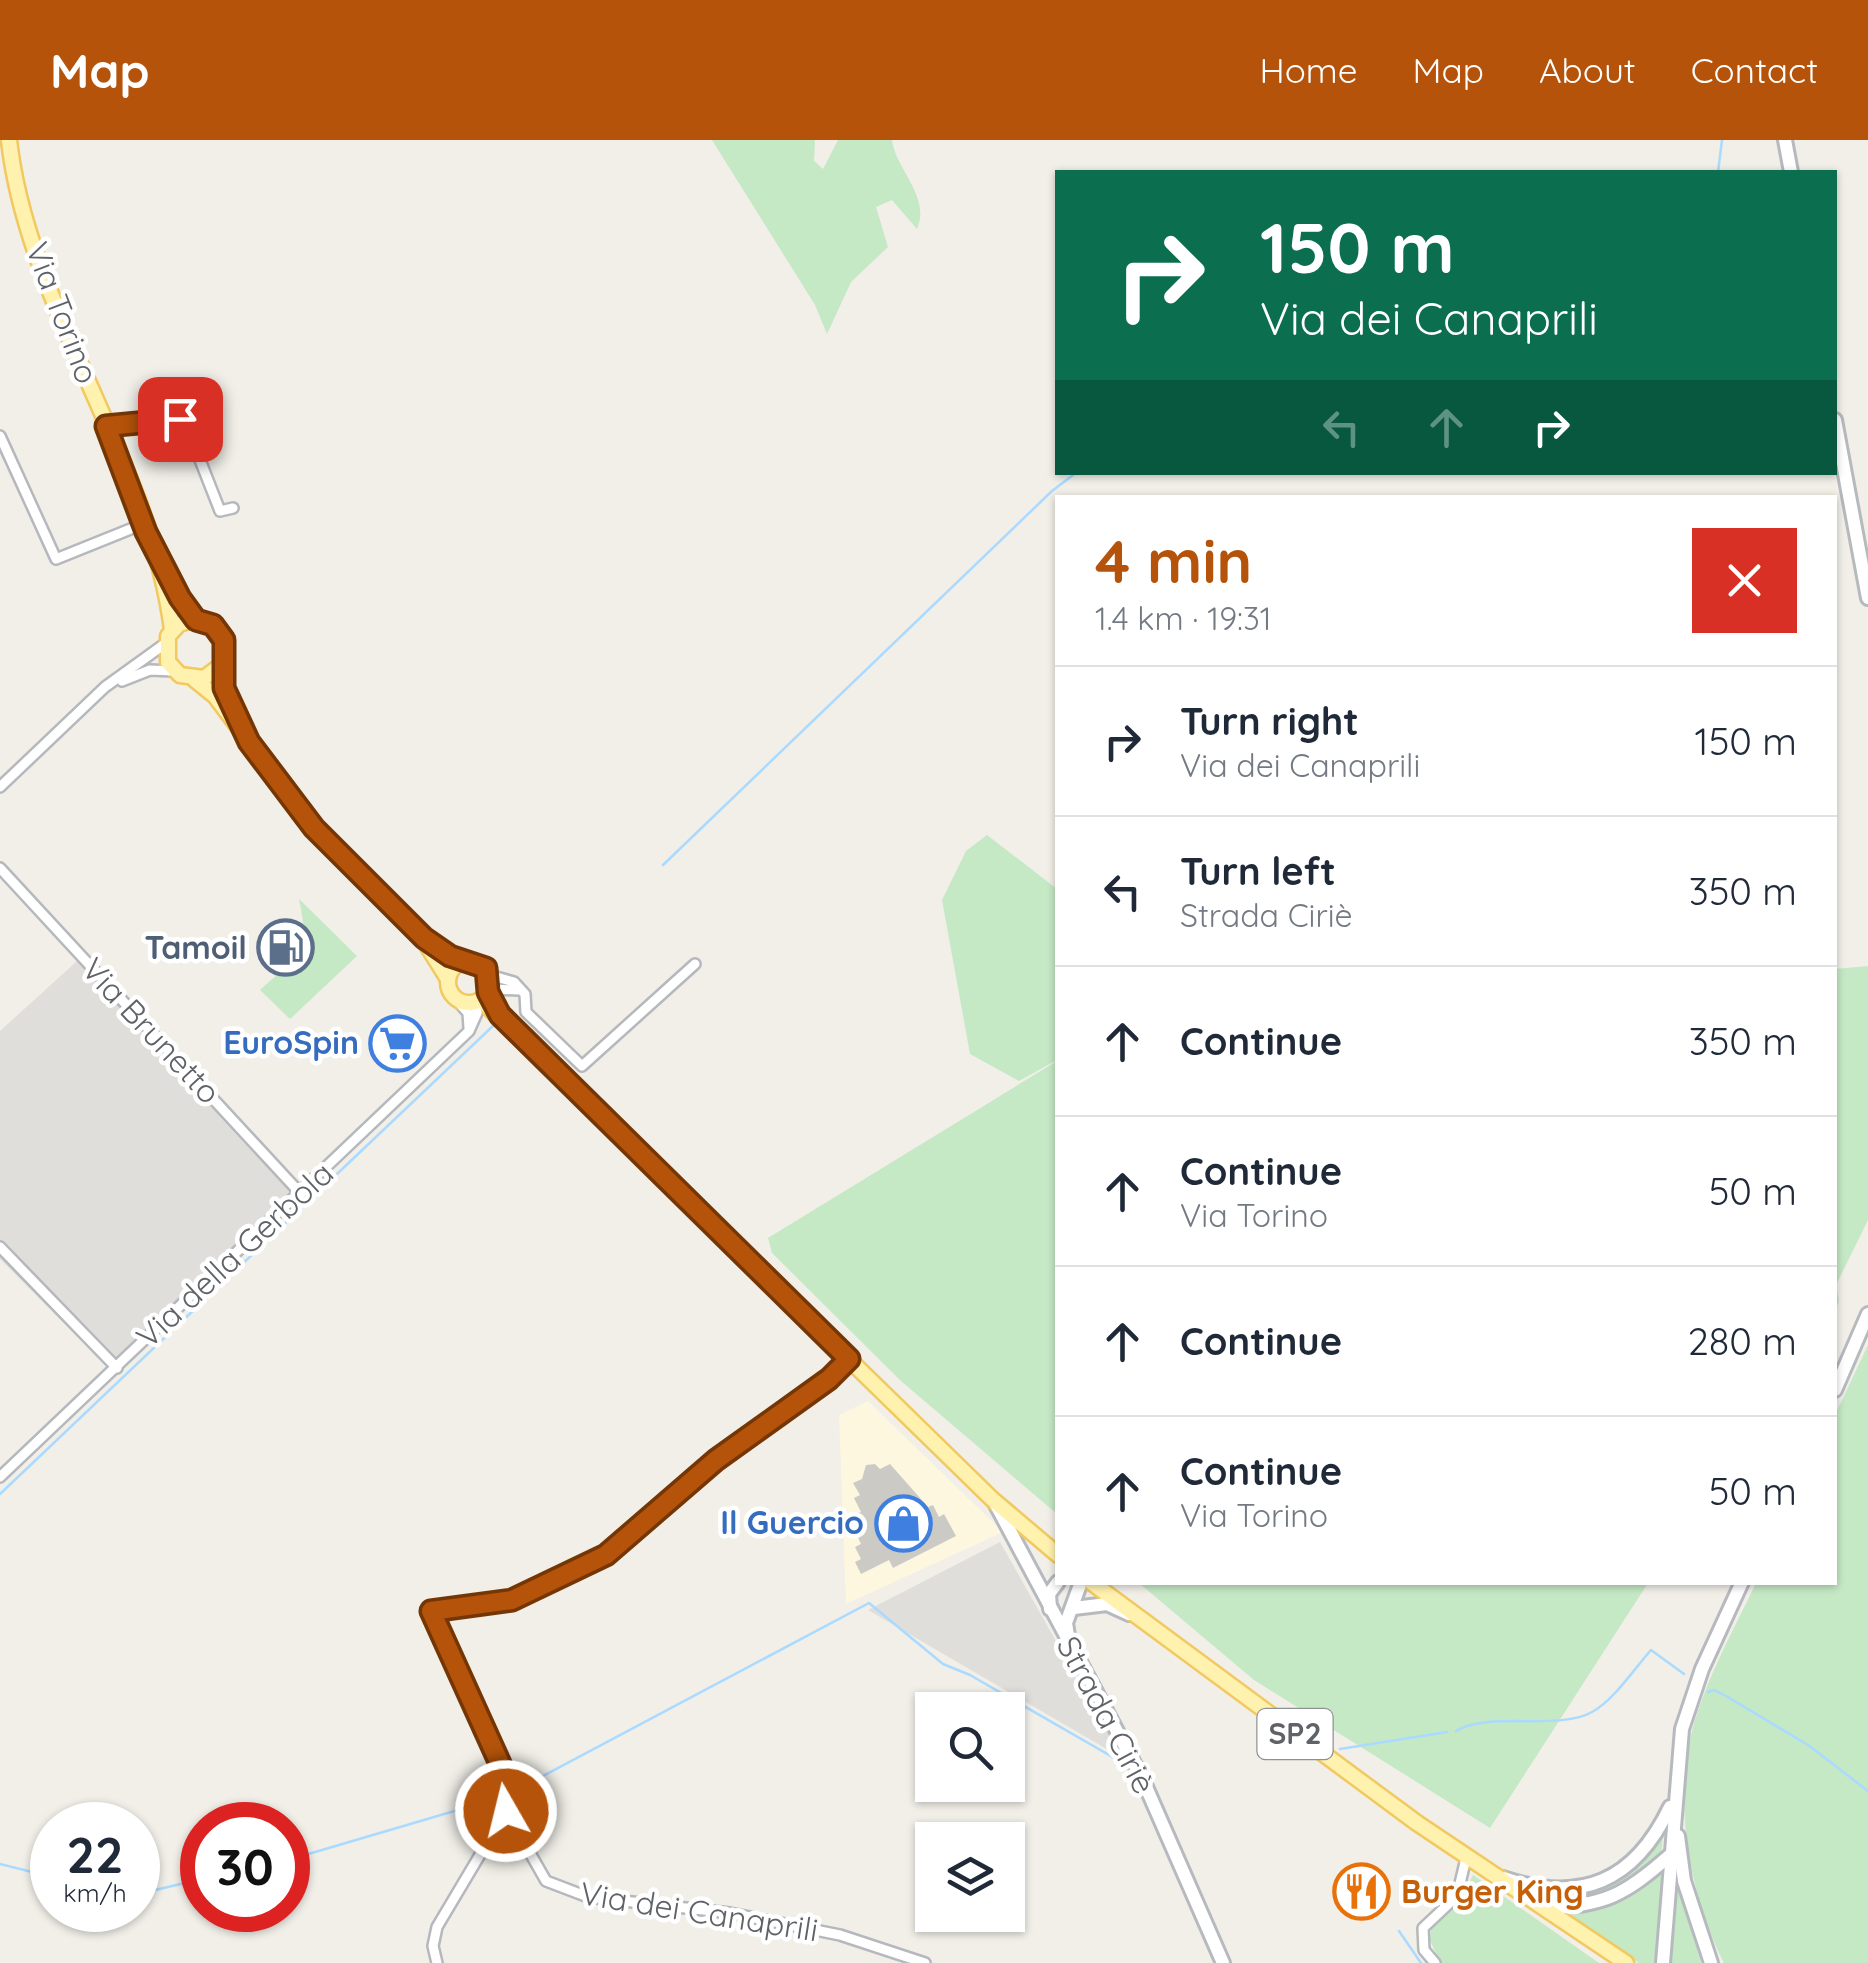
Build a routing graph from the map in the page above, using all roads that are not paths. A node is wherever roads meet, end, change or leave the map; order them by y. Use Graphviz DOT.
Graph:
graph roads {
  1 [pos="9,140"];
  2 [pos="1785,140"];
  3 [pos="1791,170"];
  4 [pos="106,426"];
  5 [pos="1837,431"];
  6 [pos="0,436"];
  7 [pos="233,508"];
  8 [pos="145,528"];
  9 [pos="1868,598"];
  10 [pos="196,620"];
  11 [pos="169,636"];
  12 [pos="220,666"];
  13 [pos="174,671"];
  14 [pos="194,679"];
  15 [pos="105,687"];
  16 [pos="249,742"];
  17 [pos="0,787"];
  18 [pos="0,868"];
  19 [pos="424,938"];
  20 [pos="467,961"];
  21 [pos="695,964"];
  22 [pos="448,979"];
  23 [pos="485,992"];
  24 [pos="455,998"];
  25 [pos="468,1031"];
  26 [pos="301,1194"];
  27 [pos="0,1246"];
  28 [pos="1868,1314"];
  29 [pos="849,1359"];
  30 [pos="117,1368"];
  31 [pos="1837,1385"];
  32 [pos="0,1477"];
  33 [pos="992,1499"];
  34 [pos="1055,1552"];
  35 [pos="1056,1585"];
  36 [pos="1080,1585"];
  37 [pos="1095,1585"];
  38 [pos="1741,1585"];
  39 [pos="1074,1608"];
  40 [pos="1050,1611"];
  41 [pos="1137,1617"];
  42 [pos="1078,1662"];
  43 [pos="1675,1796"];
  44 [pos="506,1811"];
  45 [pos="1467,1854"];
  46 [pos="1669,1856"];
  47 [pos="1500,1876"];
  48 [pos="1544,1908"];
  49 [pos="438,1963"];
  50 [pos="925,1963"];
  51 [pos="1222,1963"];
  52 [pos="1435,1963"];
  53 [pos="1626,1963"];
  54 [pos="1663,1963"];
  55 [pos="1711,1963"];
  1 -- 4 [label="main road, Via Torino"];
  2 -- 3 [label="main road"];
  4 -- 7 [label="street, Via Torino"];
  4 -- 8 [label="main road, Via Torino"];
  5 -- 9 [label="main road"];
  6 -- 8 [label="street"];
  8 -- 10 [label="main road, Via Torino"];
  8 -- 11 [label="main road, Via Torino"];
  10 -- 11 [label="main road"];
  10 -- 12 [label="main road"];
  11 -- 13 [label="main road"];
  11 -- 15 [label="street"];
  12 -- 14 [label="main road"];
  12 -- 16 [label="main road"];
  13 -- 14 [label="main road"];
  13 -- 15 [label="street"];
  14 -- 16 [label="main road"];
  15 -- 17 [label="street"];
  16 -- 19 [label="main road"];
  18 -- 26 [label="street, Via Brunetto"];
  19 -- 20 [label="main road"];
  19 -- 22 [label="main road"];
  20 -- 22 [label="main road"];
  20 -- 23 [label="main road"];
  21 -- 23 [label="street"];
  22 -- 24 [label="main road"];
  23 -- 24 [label="main road"];
  23 -- 25 [label="street"];
  23 -- 29 [label="main road, Strada Ciriè"];
  24 -- 25 [label="street"];
  25 -- 26 [label="street, Via della Gerbola"];
  26 -- 30 [label="street, Via della Gerbola"];
  27 -- 30 [label="street"];
  28 -- 31 [label="main road"];
  29 -- 33 [label="main road, Strada Ciriè"];
  29 -- 44 [label="street, Via dei Canaprili"];
  30 -- 32 [label="street, Via della Gerbola"];
  33 -- 34 [label="main road"];
  33 -- 40 [label="main road, Strada Ciriè"];
  35 -- 40 [label="main road"];
  36 -- 39 [label="main road"];
  37 -- 41 [label="main road, SP2"];
  38 -- 43 [label="main road"];
  39 -- 41 [label="main road"];
  39 -- 42 [label="main road"];
  40 -- 42 [label="main road, Strada Ciriè"];
  41 -- 45 [label="main road, SP2"];
  42 -- 51 [label="main road, Strada Ciriè"];
  43 -- 46 [label="main road"];
  43 -- 47 [label="main road"];
  43 -- 55 [label="main road"];
  44 -- 49 [label="street"];
  44 -- 50 [label="street, Via dei Canaprili"];
  45 -- 47 [label="main road, SP2"];
  45 -- 52 [label="street"];
  46 -- 48 [label="main road"];
  46 -- 54 [label="main road"];
  47 -- 48 [label="main road, SP2"];
  48 -- 53 [label="main road, SP2"];
}
